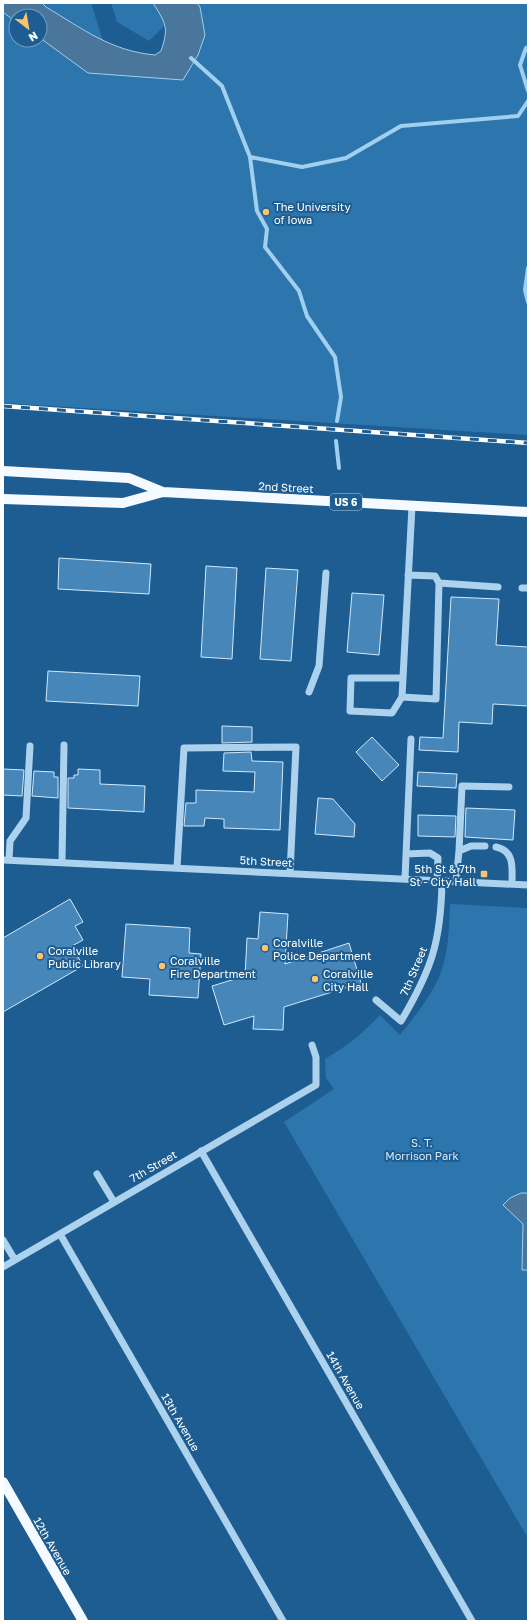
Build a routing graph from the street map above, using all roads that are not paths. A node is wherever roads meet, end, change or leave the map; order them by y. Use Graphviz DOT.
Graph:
graph roads {
  1 [pos="3,471"];
  2 [pos="163,492"];
  3 [pos="3,499"];
  4 [pos="412,506"];
  5 [pos="528,512"];
  6 [pos="326,573"];
  7 [pos="408,575"];
  8 [pos="439,583"];
  9 [pos="498,587"];
  10 [pos="403,678"];
  11 [pos="310,692"];
  12 [pos="402,697"];
  13 [pos="411,739"];
  14 [pos="64,745"];
  15 [pos="30,746"];
  16 [pos="509,787"];
  17 [pos="485,846"];
  18 [pos="496,847"];
  19 [pos="458,852"];
  20 [pos="406,854"];
  21 [pos="6,860"];
  22 [pos="62,862"];
  23 [pos="177,868"];
  24 [pos="290,873"];
  25 [pos="405,879"];
  26 [pos="439,881"];
  27 [pos="456,881"];
  28 [pos="512,884"];
  29 [pos="528,885"];
  30 [pos="376,1000"];
  31 [pos="312,1046"];
  32 [pos="202,1151"];
  33 [pos="97,1174"];
  34 [pos="114,1202"];
  35 [pos="60,1234"];
  36 [pos="3,1240"];
  37 [pos="14,1260"];
  38 [pos="3,1267"];
  39 [pos="3,1482"];
  40 [pos="83,1621"];
  41 [pos="283,1621"];
  42 [pos="472,1621"];
  1 -- 2 [label="main road, 2nd Street / US 6"];
  2 -- 3 [label="main road, 2nd Street / US 6"];
  2 -- 4 [label="main road, 2nd Street / US 6"];
  4 -- 5 [label="main road, 2nd Street / US 6"];
  4 -- 7 [label="street"];
  6 -- 11 [label="street"];
  7 -- 8 [label="street"];
  7 -- 10 [label="street"];
  8 -- 9 [label="street"];
  8 -- 12 [label="street"];
  10 -- 12 [label="street"];
  10 -- 12 [label="street"];
  13 -- 20 [label="street"];
  14 -- 22 [label="street"];
  15 -- 21 [label="street"];
  16 -- 19 [label="street"];
  17 -- 19 [label="street"];
  18 -- 28 [label="street"];
  19 -- 27 [label="street"];
  20 -- 25 [label="street"];
  20 -- 26 [label="street, 7th Street"];
  21 -- 22 [label="street, 5th Street"];
  22 -- 23 [label="street, 5th Street"];
  23 -- 24 [label="street, 5th Street"];
  23 -- 24 [label="street"];
  24 -- 25 [label="street, 5th Street"];
  25 -- 26 [label="street, 5th Street"];
  26 -- 27 [label="street, 5th Street"];
  26 -- 30 [label="street, 7th Street"];
  27 -- 28 [label="street, 5th Street"];
  28 -- 29 [label="street, 5th Street"];
  31 -- 32 [label="street, 7th Street"];
  32 -- 34 [label="street, 7th Street"];
  32 -- 42 [label="street, 14th Avenue"];
  33 -- 34 [label="street"];
  34 -- 35 [label="street, 7th Street"];
  35 -- 37 [label="street, 7th Street"];
  35 -- 41 [label="street, 13th Avenue"];
  36 -- 37 [label="street"];
  37 -- 38 [label="street, 7th Street"];
  39 -- 40 [label="main road, 12th Avenue"];
}
